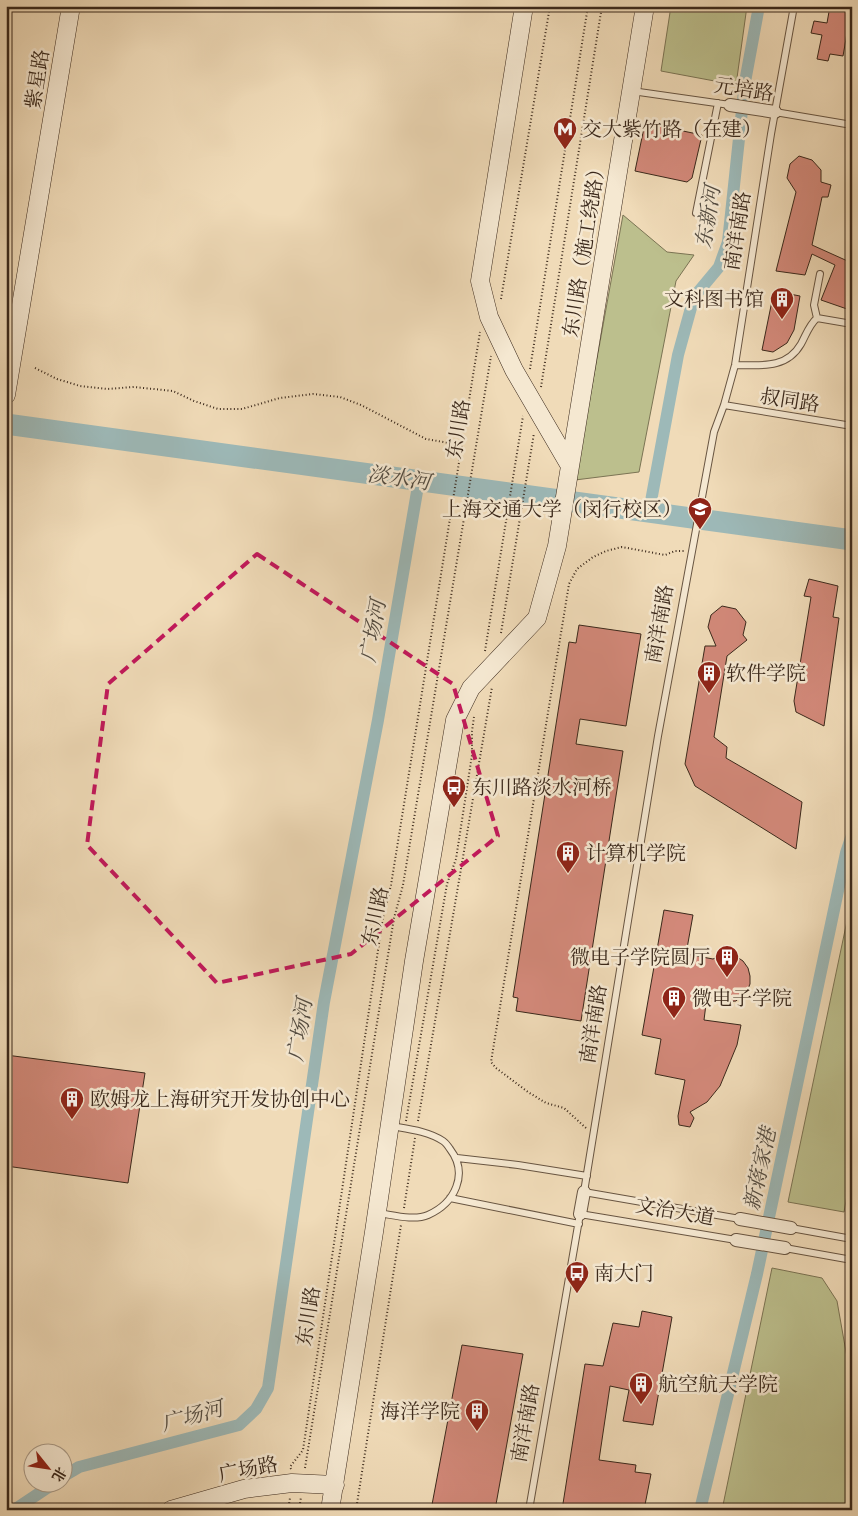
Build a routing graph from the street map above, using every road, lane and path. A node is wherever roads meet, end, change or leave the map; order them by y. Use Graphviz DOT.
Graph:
graph roads {
  1 [pos="71,6"];
  2 [pos="524,6"];
  3 [pos="550,6"];
  4 [pos="588,6"];
  5 [pos="602,6"];
  6 [pos="645,6"];
  7 [pos="794,6"];
  8 [pos="631,90"];
  9 [pos="724,104"];
  10 [pos="775,112"];
  11 [pos="852,125"];
  12 [pos="696,213"];
  13 [pos="820,274"];
  14 [pos="501,300"];
  15 [pos="817,318"];
  16 [pos="852,324"];
  17 [pos="493,348"];
  18 [pos="734,366"];
  19 [pos="35,368"];
  20 [pos="530,376"];
  21 [pos="8,387"];
  22 [pos="541,388"];
  23 [pos="724,405"];
  24 [pos="523,415"];
  25 [pos="852,426"];
  26 [pos="535,428"];
  27 [pos="570,466"];
  28 [pos="692,548"];
  29 [pos="501,633"];
  30 [pos="490,657"];
  31 [pos="475,712"];
  32 [pos="398,1127"];
  33 [pos="417,1131"];
  34 [pos="594,1134"];
  35 [pos="457,1158"];
  36 [pos="587,1176"];
  37 [pos="584,1192"];
  38 [pos="450,1198"];
  39 [pos="377,1212"];
  40 [pos="403,1216"];
  41 [pos="580,1219"];
  42 [pos="740,1219"];
  43 [pos="791,1228"];
  44 [pos="852,1239"];
  45 [pos="736,1240"];
  46 [pos="785,1248"];
  47 [pos="852,1260"];
  48 [pos="297,1483"];
  49 [pos="335,1485"];
  50 [pos="171,1510"];
  51 [pos="288,1510"];
  52 [pos="298,1510"];
  53 [pos="330,1510"];
  54 [pos="356,1510"];
  55 [pos="529,1510"];
  1 -- 21 [label="main road, 紫星路"];
  2 -- 27 [label="main road"];
  3 -- 14 [label="path"];
  4 -- 20 [label="path"];
  5 -- 22 [label="path"];
  6 -- 8 [label="main road, 东川路（施工绕路）"];
  7 -- 10 [label="lane, 南洋南路"];
  8 -- 9 [label="lane, 元培路"];
  8 -- 27 [label="main road, 东川路（施工绕路）"];
  9 -- 10 [label="street, 元培路"];
  9 -- 12 [label="lane"];
  10 -- 11 [label="lane, 元培路"];
  10 -- 18 [label="lane, 南洋南路"];
  13 -- 15 [label="lane"];
  15 -- 16 [label="lane"];
  15 -- 18 [label="lane"];
  17 -- 48 [label="path, 东川路"];
  18 -- 23 [label="lane, 南洋南路"];
  19 -- 48 [label="path"];
  23 -- 25 [label="lane, 叔同路"];
  23 -- 28 [label="lane, 南洋南路"];
  24 -- 30 [label="path"];
  26 -- 29 [label="path"];
  27 -- 30 [label="main road, 东川路（施工绕路）"];
  28 -- 34 [label="lane, 南洋南路"];
  28 -- 34 [label="path"];
  30 -- 32 [label="main road"];
  30 -- 33 [label="path"];
  31 -- 32 [label="path"];
  32 -- 33 [label="lane"];
  32 -- 39 [label="main road"];
  33 -- 35 [label="lane"];
  33 -- 40 [label="path"];
  34 -- 36 [label="lane, 南洋南路"];
  35 -- 36 [label="lane"];
  35 -- 38 [label="lane"];
  36 -- 37 [label="lane, 南洋南路"];
  37 -- 41 [label="street, 南洋南路"];
  37 -- 42 [label="lane, 文治大道"];
  38 -- 40 [label="lane"];
  38 -- 41 [label="lane, 文治大道"];
  39 -- 40 [label="lane"];
  39 -- 49 [label="main road"];
  40 -- 54 [label="path"];
  41 -- 45 [label="lane, 文治大道"];
  41 -- 55 [label="lane, 南洋南路"];
  42 -- 43 [label="street, 文治大道"];
  43 -- 44 [label="lane, 文治大道"];
  45 -- 46 [label="street, 文治大道"];
  46 -- 47 [label="lane, 文治大道"];
  48 -- 49 [label="main road, 广场路"];
  48 -- 50 [label="main road, 广场路"];
  48 -- 51 [label="path"];
  48 -- 52 [label="path, 东川路"];
  49 -- 53 [label="main road"];
}
